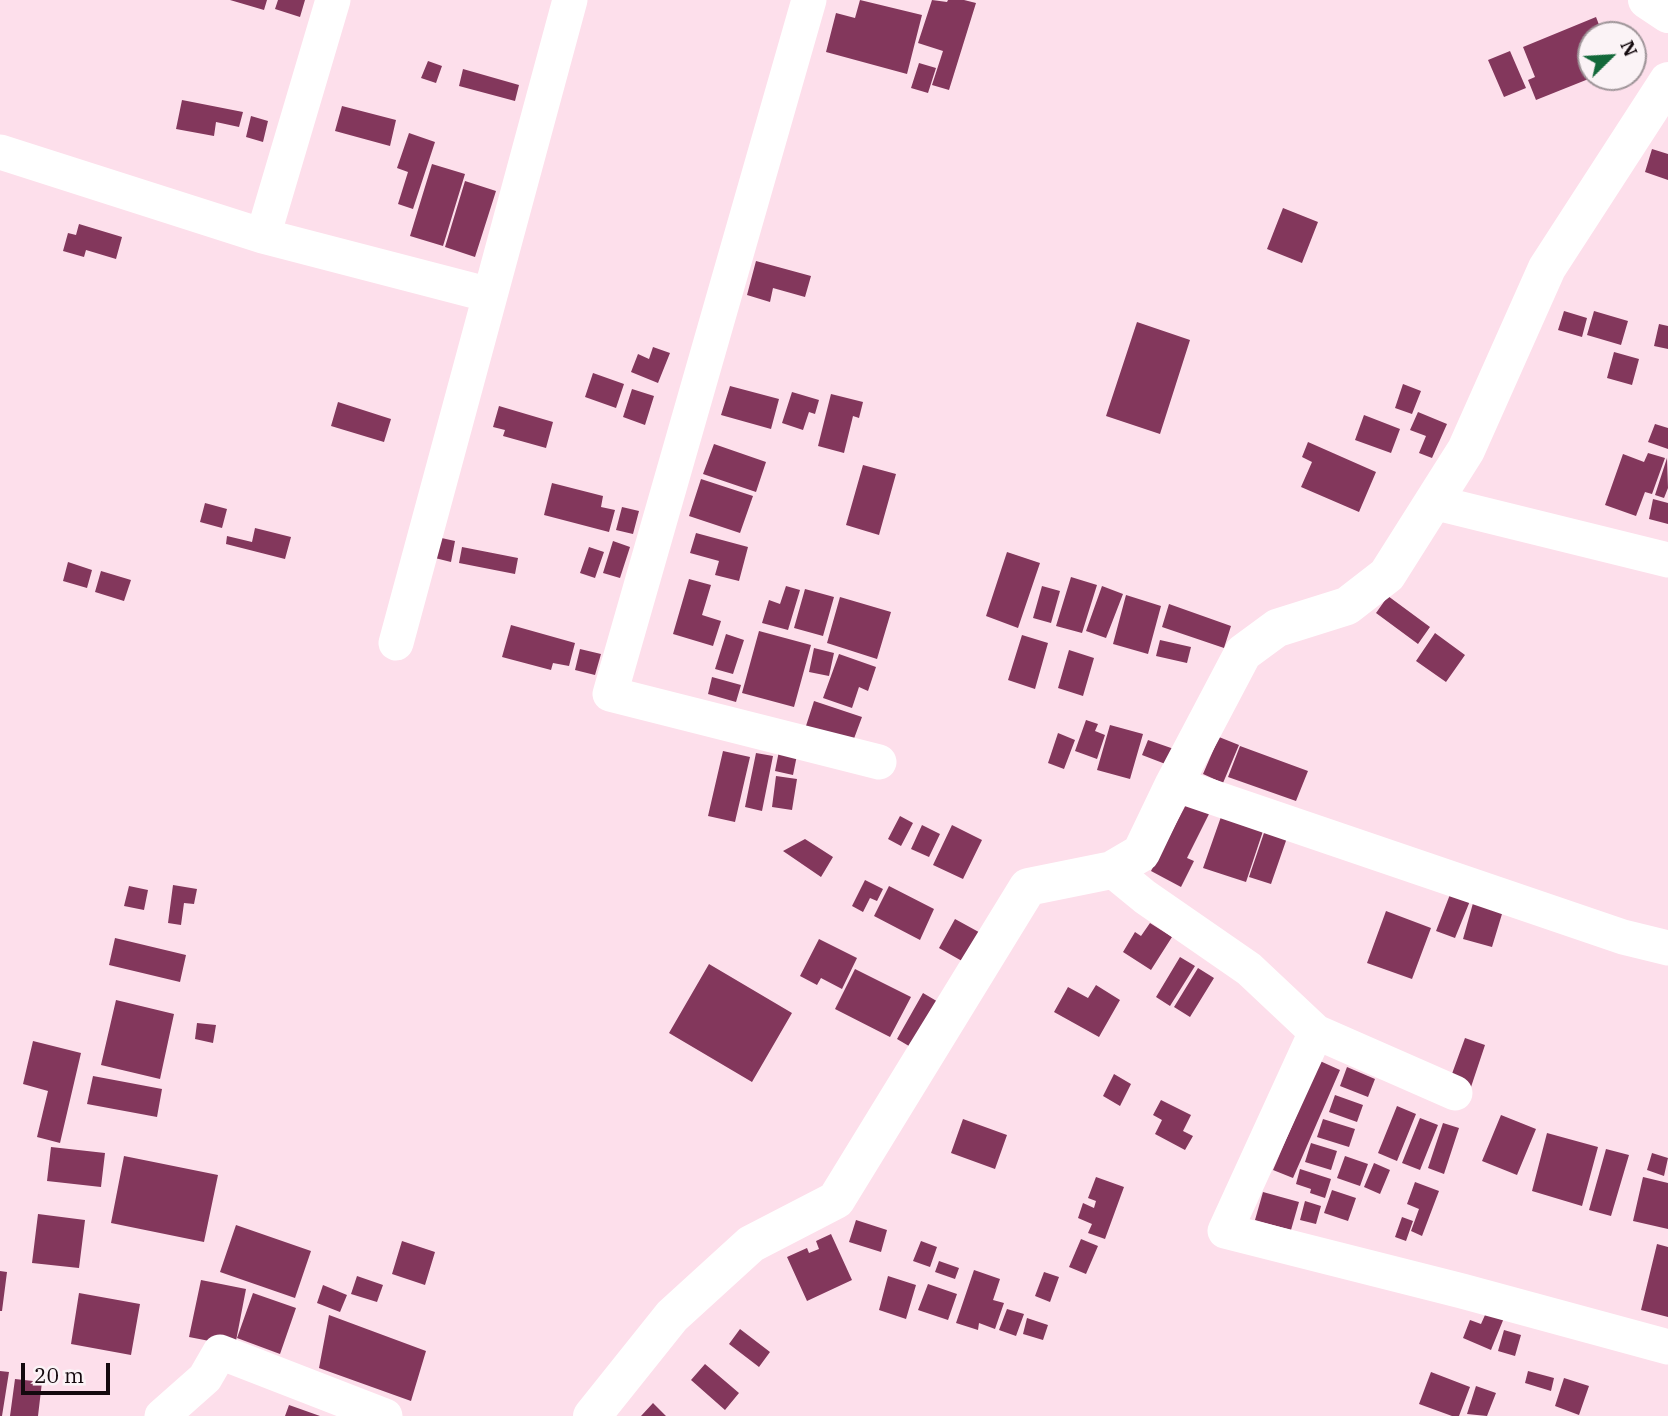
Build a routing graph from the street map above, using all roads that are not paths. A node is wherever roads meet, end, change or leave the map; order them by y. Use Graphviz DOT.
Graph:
graph roads {
  1 [pos="333,0"];
  2 [pos="570,0"];
  3 [pos="809,0"];
  4 [pos="1647,0"];
  5 [pos="1668,14"];
  6 [pos="1668,81"];
  7 [pos="0,152"];
  8 [pos="263,236"];
  9 [pos="491,295"];
  10 [pos="1433,502"];
  11 [pos="1668,560"];
  12 [pos="396,643"];
  13 [pos="879,762"];
  14 [pos="1174,784"];
  15 [pos="1112,870"];
  16 [pos="1668,948"];
  17 [pos="1316,1032"];
  18 [pos="1455,1093"];
  19 [pos="1668,1347"];
  20 [pos="162,1416"];
  21 [pos="385,1416"];
  22 [pos="592,1416"];
  1 -- 8 [label="street"];
  2 -- 9 [label="street"];
  3 -- 13 [label="street"];
  4 -- 5 [label="street"];
  6 -- 10 [label="street"];
  7 -- 8 [label="street"];
  8 -- 9 [label="street"];
  9 -- 12 [label="street"];
  10 -- 11 [label="street"];
  10 -- 14 [label="street"];
  14 -- 15 [label="street"];
  14 -- 16 [label="street"];
  15 -- 17 [label="street"];
  15 -- 22 [label="street"];
  17 -- 18 [label="street"];
  17 -- 19 [label="street"];
  20 -- 21 [label="street"];
}
